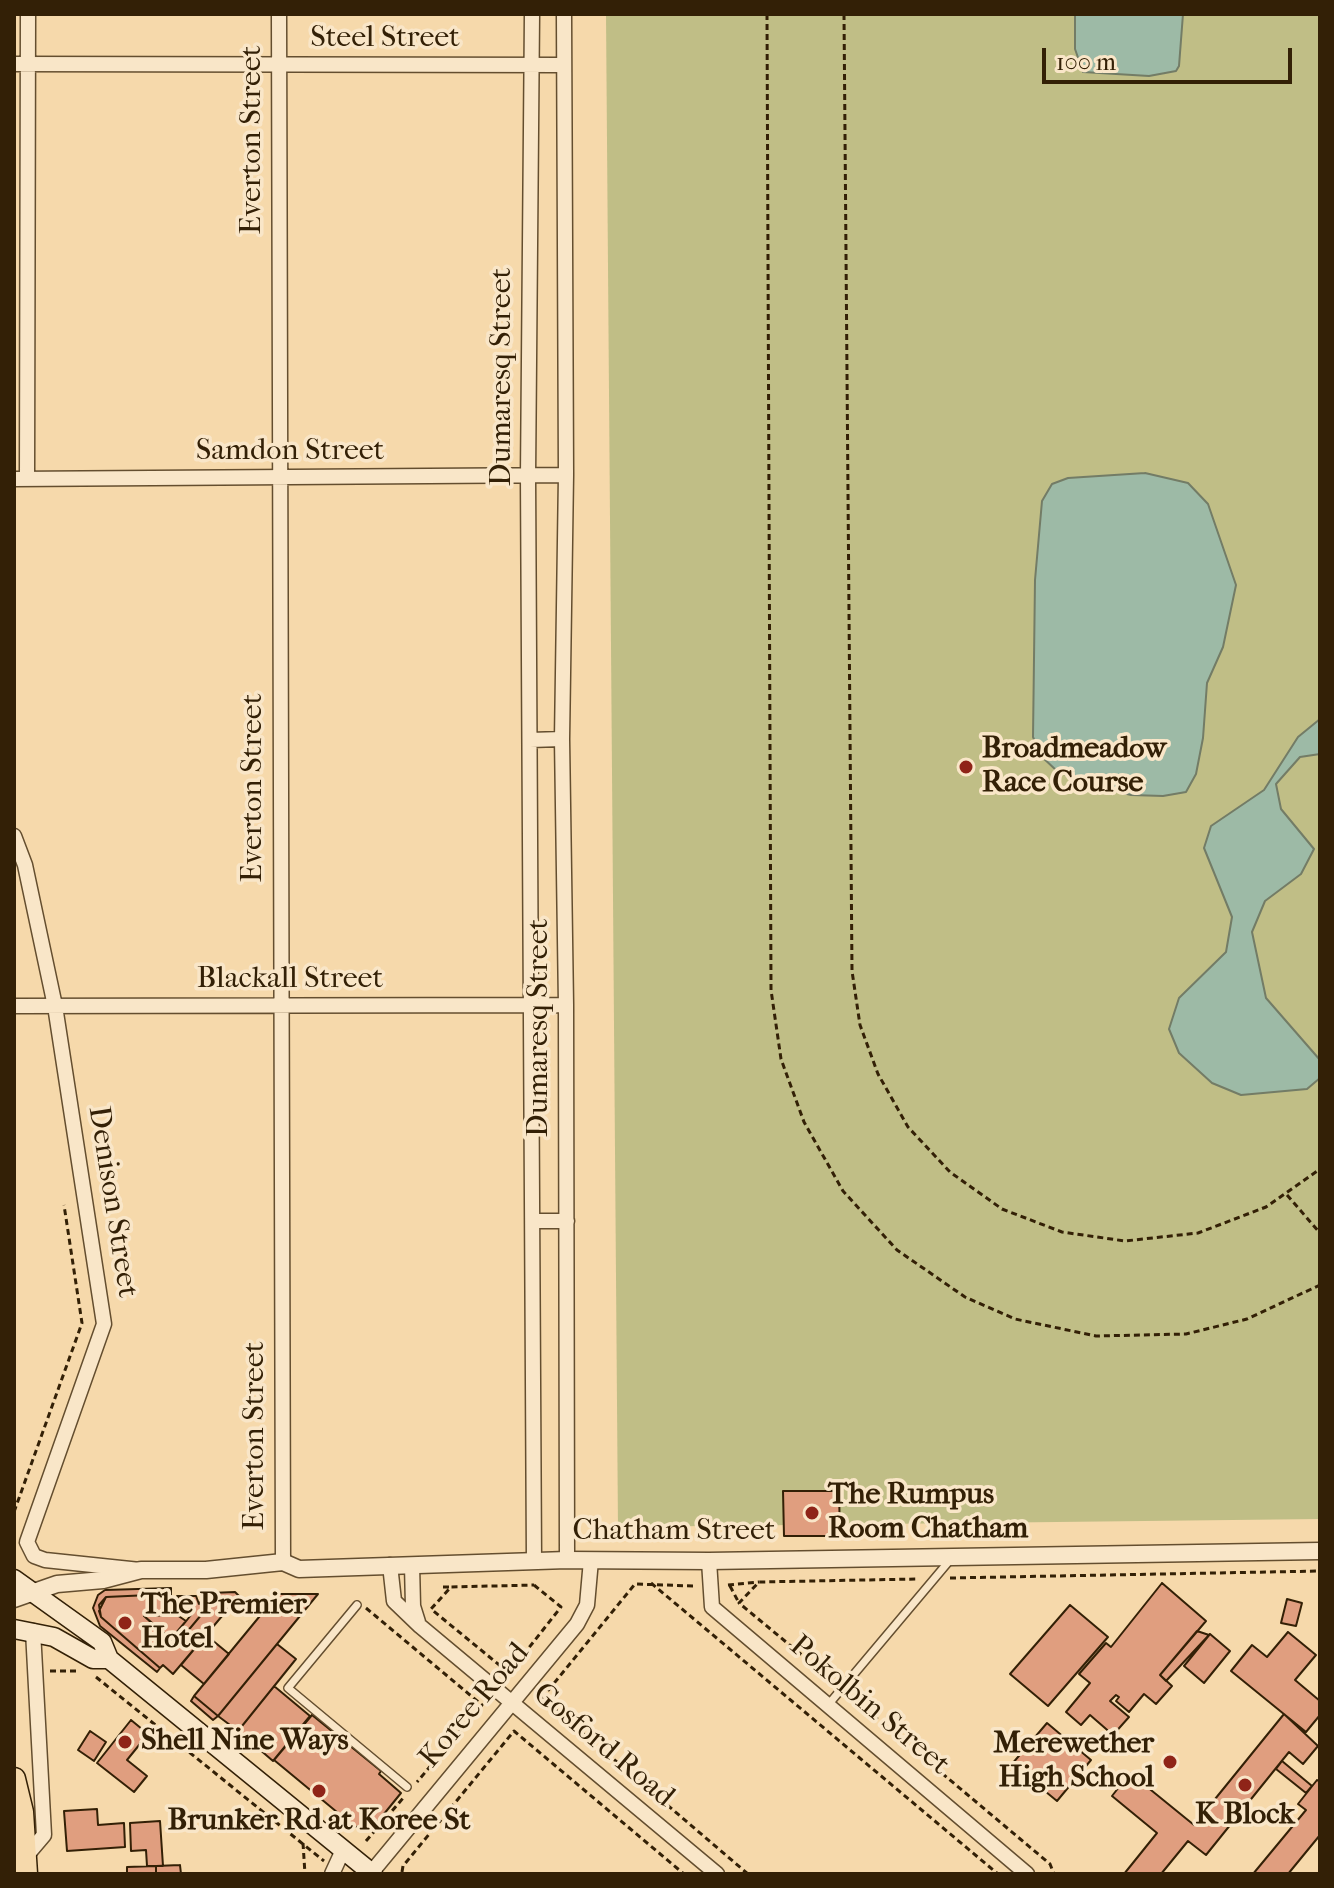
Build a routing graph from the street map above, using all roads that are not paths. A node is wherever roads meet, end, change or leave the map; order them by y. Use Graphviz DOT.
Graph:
graph roads {
  1 [pos="28,14"];
  2 [pos="279,14"];
  3 [pos="532,14"];
  4 [pos="564,14"];
  5 [pos="21,64"];
  6 [pos="532,64"];
  7 [pos="564,65"];
  8 [pos="279,66"];
  9 [pos="566,475"];
  10 [pos="528,476"];
  11 [pos="20,479"];
  12 [pos="278,479"];
  13 [pos="562,739"];
  14 [pos="530,740"];
  15 [pos="14,836"];
  16 [pos="534,1005"];
  17 [pos="566,1005"];
  18 [pos="14,1006"];
  19 [pos="55,1006"];
  20 [pos="281,1006"];
  21 [pos="534,1221"];
  22 [pos="567,1221"];
  23 [pos="1320,1551"];
  24 [pos="953,1556"];
  25 [pos="567,1560"];
  26 [pos="591,1560"];
  27 [pos="534,1561"];
  28 [pos="709,1561"];
  29 [pos="283,1562"];
  30 [pos="390,1565"];
  31 [pos="412,1565"];
  32 [pos="141,1570"];
  33 [pos="14,1579"];
  34 [pos="34,1594"];
  35 [pos="14,1599"];
  36 [pos="358,1604"];
  37 [pos="420,1626"];
  38 [pos="14,1629"];
  39 [pos="33,1631"];
  40 [pos="109,1659"];
  41 [pos="511,1704"];
  42 [pos="828,1705"];
  43 [pos="14,1779"];
  44 [pos="407,1787"];
  45 [pos="343,1850"];
  46 [pos="29,1868"];
  47 [pos="332,1872"];
  48 [pos="372,1873"];
  49 [pos="717,1874"];
  50 [pos="1027,1874"];
  1 -- 5 [label="street"];
  2 -- 8 [label="street, Everton Street"];
  3 -- 6 [label="street, Dumaresq Street"];
  4 -- 7 [label="street, Dumaresq Street"];
  5 -- 8 [label="street, Steel Street"];
  5 -- 11 [label="street"];
  6 -- 7 [label="street, Steel Street"];
  6 -- 8 [label="street, Steel Street"];
  6 -- 10 [label="street, Dumaresq Street"];
  7 -- 9 [label="street, Dumaresq Street"];
  8 -- 12 [label="street, Everton Street"];
  9 -- 10 [label="street, Samdon Street"];
  9 -- 13 [label="street, Dumaresq Street"];
  10 -- 12 [label="street, Samdon Street"];
  10 -- 14 [label="street, Dumaresq Street"];
  11 -- 12 [label="street, Samdon Street"];
  12 -- 20 [label="street, Everton Street"];
  13 -- 14 [label="street"];
  13 -- 17 [label="street, Dumaresq Street"];
  14 -- 16 [label="street, Dumaresq Street"];
  15 -- 19 [label="street, Denison Street"];
  16 -- 17 [label="street, Blackall Street"];
  16 -- 20 [label="street, Blackall Street"];
  16 -- 21 [label="street, Dumaresq Street"];
  17 -- 22 [label="street, Dumaresq Street"];
  18 -- 19 [label="street, Blackall Street"];
  19 -- 20 [label="street, Blackall Street"];
  19 -- 32 [label="street, Denison Street"];
  20 -- 29 [label="street, Everton Street"];
  21 -- 22 [label="street"];
  21 -- 27 [label="street, Dumaresq Street"];
  22 -- 25 [label="street, Dumaresq Street"];
  23 -- 24 [label="street, Chatham Street"];
  24 -- 28 [label="street, Chatham Street"];
  24 -- 42 [label="lane"];
  25 -- 26 [label="street, Chatham Street"];
  25 -- 27 [label="street, Chatham Street"];
  26 -- 28 [label="street, Chatham Street"];
  26 -- 41 [label="street, Koree Road"];
  27 -- 31 [label="street, Chatham Street"];
  28 -- 42 [label="street, Pokolbin Street"];
  29 -- 30 [label="street, Chatham Street"];
  29 -- 32 [label="street, Chatham Street"];
  30 -- 31 [label="street, Chatham Street"];
  30 -- 37 [label="street, Gosford Road"];
  31 -- 37 [label="street"];
  32 -- 34 [label="street, Chatham Street"];
  33 -- 34 [label="main road"];
  34 -- 35 [label="street, Chatham Street"];
  34 -- 40 [label="main road"];
  36 -- 44 [label="lane"];
  37 -- 41 [label="street, Gosford Road"];
  38 -- 39 [label="main road"];
  39 -- 40 [label="main road"];
  39 -- 46 [label="street"];
  40 -- 45 [label="main road"];
  41 -- 48 [label="street, Koree Road"];
  41 -- 49 [label="street, Gosford Road"];
  42 -- 50 [label="street, Pokolbin Street"];
  43 -- 46 [label="main road"];
  45 -- 47 [label="street"];
  45 -- 48 [label="main road"];
}
